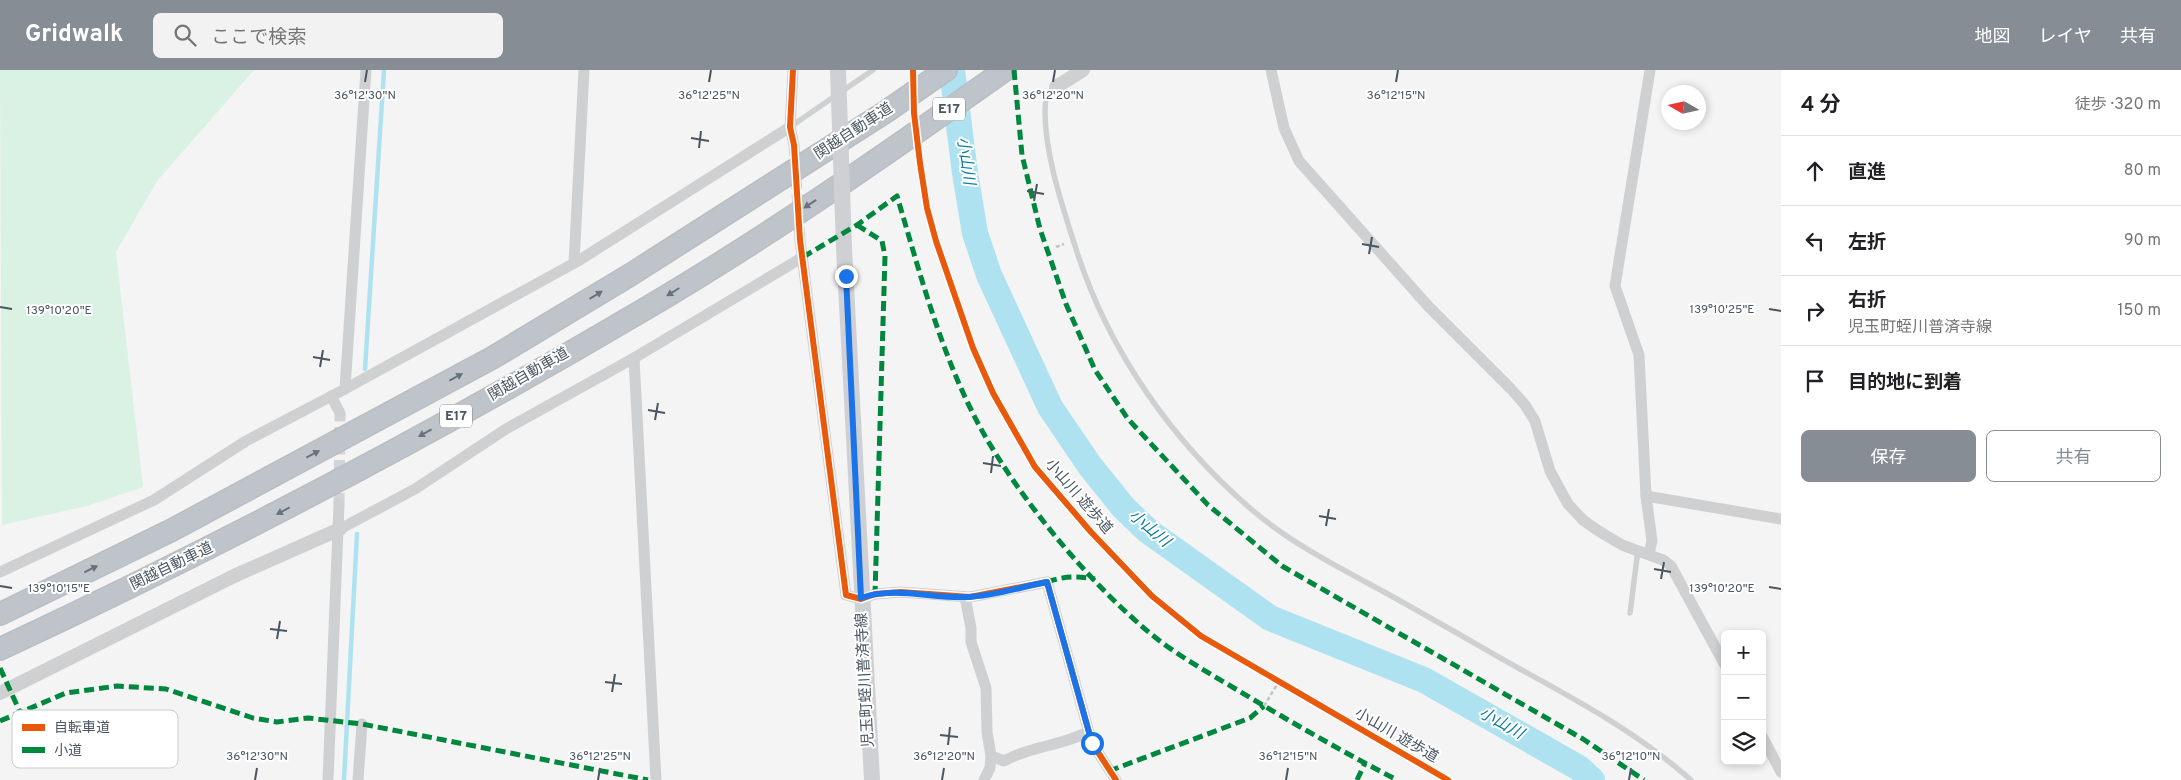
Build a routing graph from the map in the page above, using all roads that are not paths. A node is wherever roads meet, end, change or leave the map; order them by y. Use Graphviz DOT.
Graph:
graph roads {
  1 [pos="366,70"];
  2 [pos="584,70"];
  3 [pos="793,70"];
  4 [pos="838,70"];
  5 [pos="874,70"];
  6 [pos="946,70"];
  7 [pos="1005,70"];
  8 [pos="1083,70"];
  9 [pos="1271,70"];
  10 [pos="1650,70"];
  11 [pos="1056,87"];
  12 [pos="790,127"];
  13 [pos="794,145"];
  14 [pos="800,240"];
  15 [pos="803,257"];
  16 [pos="574,263"];
  17 [pos="634,358"];
  18 [pos="345,389"];
  19 [pos="331,396"];
  20 [pos="340,413"];
  21 [pos="1646,496"];
  22 [pos="339,504"];
  23 [pos="1781,519"];
  24 [pos="340,529"];
  25 [pos="1643,552"];
  26 [pos="0,572"];
  27 [pos="861,598"];
  28 [pos="965,598"];
  29 [pos="1630,613"];
  30 [pos="0,614"];
  31 [pos="0,649"];
  32 [pos="1721,656"];
  33 [pos="0,693"];
  34 [pos="362,724"];
  35 [pos="1088,732"];
  36 [pos="1766,744"];
  37 [pos="991,756"];
  38 [pos="1781,772"];
  39 [pos="328,780"];
  40 [pos="358,780"];
  41 [pos="656,780"];
  42 [pos="872,780"];
  43 [pos="984,780"];
  44 [pos="1116,780"];
  45 [pos="1691,780"];
  1 -- 18 [label="street"];
  2 -- 16 [label="street"];
  3 -- 12 [label="street"];
  4 -- 27 [label="main road, 児玉町蛭川普済寺線, bridge"];
  5 -- 12 [label="lane"];
  30 -- 6 [label="highway, 関越自動車道 / E17, one-way"];
  7 -- 31 [label="highway, 関越自動車道 / E17, one-way"];
  8 -- 11 [label="street"];
  9 -- 25 [label="street"];
  10 -- 21 [label="street"];
  11 -- 45 [label="lane"];
  12 -- 13 [label="street"];
  12 -- 16 [label="street"];
  14 -- 15 [label="street"];
  15 -- 17 [label="street"];
  15 -- 27 [label="street"];
  16 -- 18 [label="street"];
  17 -- 24 [label="street"];
  17 -- 41 [label="street"];
  18 -- 19 [label="street"];
  19 -- 20 [label="street"];
  19 -- 26 [label="street"];
  21 -- 23 [label="street"];
  21 -- 25 [label="street"];
  22 -- 24 [label="street"];
  24 -- 33 [label="street"];
  24 -- 39 [label="street"];
  25 -- 29 [label="lane"];
  25 -- 32 [label="street"];
  27 -- 28 [label="street"];
  27 -- 42 [label="main road, 児玉町蛭川普済寺線"];
  28 -- 35 [label="street"];
  28 -- 37 [label="street"];
  34 -- 40 [label="street"];
  35 -- 37 [label="street"];
  35 -- 44 [label="street"];
  36 -- 38 [label="street"];
  37 -- 43 [label="street"];
}
